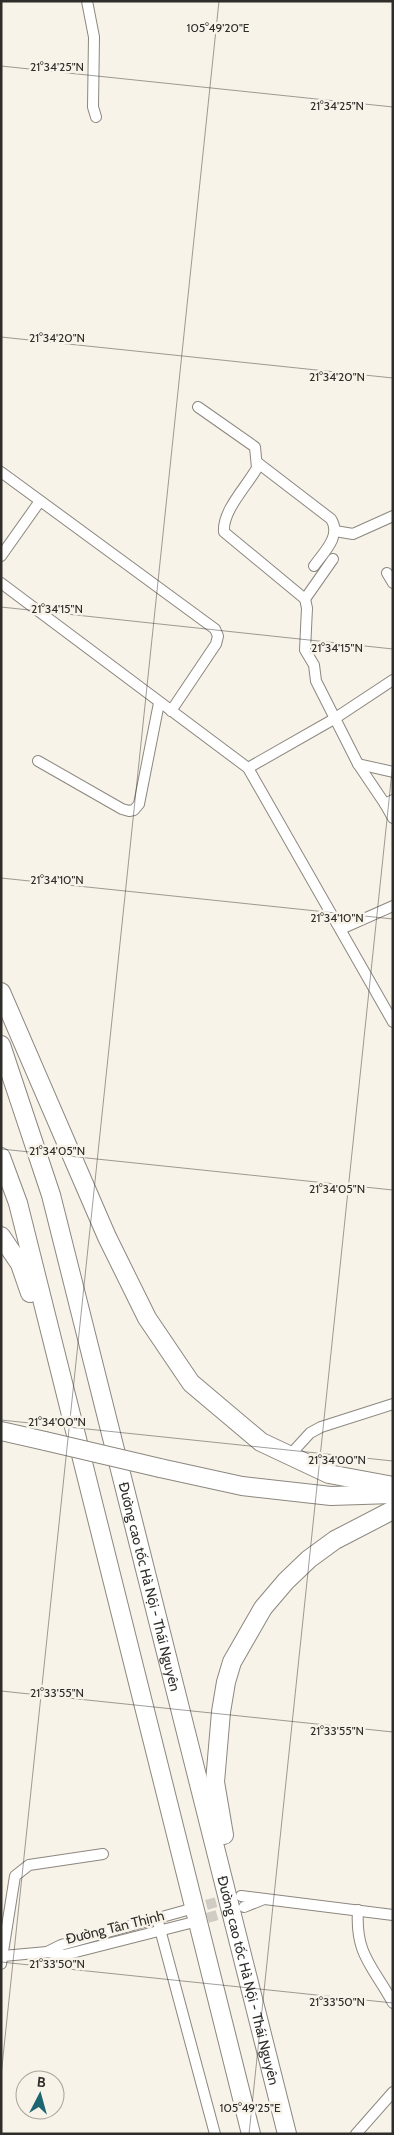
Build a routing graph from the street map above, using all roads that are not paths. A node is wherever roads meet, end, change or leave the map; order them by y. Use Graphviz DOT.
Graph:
graph roads {
  1 [pos="87,1"];
  2 [pos="96,117"];
  3 [pos="198,407"];
  4 [pos="258,463"];
  5 [pos="1,472"];
  6 [pos="40,501"];
  7 [pos="393,516"];
  8 [pos="335,531"];
  9 [pos="1,556"];
  10 [pos="333,559"];
  11 [pos="314,566"];
  12 [pos="386,573"];
  13 [pos="393,583"];
  14 [pos="1,584"];
  15 [pos="305,599"];
  16 [pos="393,680"];
  17 [pos="159,703"];
  18 [pos="171,711"];
  19 [pos="334,719"];
  20 [pos="38,761"];
  21 [pos="358,764"];
  22 [pos="248,768"];
  23 [pos="393,772"];
  24 [pos="389,802"];
  25 [pos="393,818"];
  26 [pos="393,906"];
  27 [pos="341,929"];
  28 [pos="1,992"];
  29 [pos="393,1022"];
  30 [pos="1,1044"];
  31 [pos="1,1157"];
  32 [pos="1,1236"];
  33 [pos="393,1404"];
  34 [pos="1,1432"];
  35 [pos="289,1456"];
  36 [pos="393,1486"];
  37 [pos="393,1494"];
  38 [pos="393,1510"];
  39 [pos="132,1658"];
  40 [pos="103,1854"];
  41 [pos="242,1896"];
  42 [pos="265,1899"];
  43 [pos="244,1907"];
  44 [pos="187,1910"];
  45 [pos="358,1910"];
  46 [pos="393,1915"];
  47 [pos="157,1918"];
  48 [pos="190,1923"];
  49 [pos="160,1931"];
  50 [pos="47,1952"];
  51 [pos="2,1960"];
  52 [pos="393,2003"];
  53 [pos="393,2092"];
  54 [pos="215,2134"];
  55 [pos="251,2134"];
  56 [pos="287,2134"];
  57 [pos="356,2134"];
  1 -- 2 [label="street"];
  3 -- 4 [label="street"];
  4 -- 8 [label="street"];
  4 -- 15 [label="street"];
  5 -- 6 [label="street"];
  6 -- 9 [label="street"];
  6 -- 18 [label="street"];
  7 -- 8 [label="street"];
  8 -- 11 [label="street"];
  10 -- 15 [label="street"];
  12 -- 13 [label="street"];
  14 -- 17 [label="street"];
  15 -- 19 [label="street"];
  16 -- 19 [label="street"];
  17 -- 18 [label="street"];
  17 -- 20 [label="street"];
  18 -- 22 [label="street"];
  19 -- 21 [label="street"];
  19 -- 22 [label="street"];
  21 -- 23 [label="street"];
  21 -- 24 [label="street"];
  22 -- 27 [label="street"];
  24 -- 25 [label="street"];
  26 -- 27 [label="street"];
  27 -- 29 [label="street"];
  28 -- 35 [label="highway"];
  30 -- 56 [label="highway, Đường cao tốc Hà Nội - Thái Nguyên"];
  31 -- 39 [label="highway"];
  32 -- 39 [label="highway"];
  33 -- 35 [label="street"];
  34 -- 37 [label="highway, bridge"];
  35 -- 36 [label="highway"];
  38 -- 56 [label="highway"];
  39 -- 55 [label="highway"];
  40 -- 51 [label="street, Đường Tân Thịnh"];
  41 -- 42 [label="street"];
  42 -- 43 [label="street"];
  42 -- 45 [label="street"];
  44 -- 47 [label="street, Đường Tân Thịnh"];
  45 -- 46 [label="street"];
  45 -- 52 [label="street"];
  47 -- 49 [label="street"];
  47 -- 50 [label="street, Đường Tân Thịnh"];
  48 -- 49 [label="street, Đường Tân Thịnh"];
  49 -- 50 [label="street, Đường Tân Thịnh"];
  49 -- 54 [label="street"];
  50 -- 51 [label="street, Đường Tân Thịnh"];
  53 -- 57 [label="street"];
}
